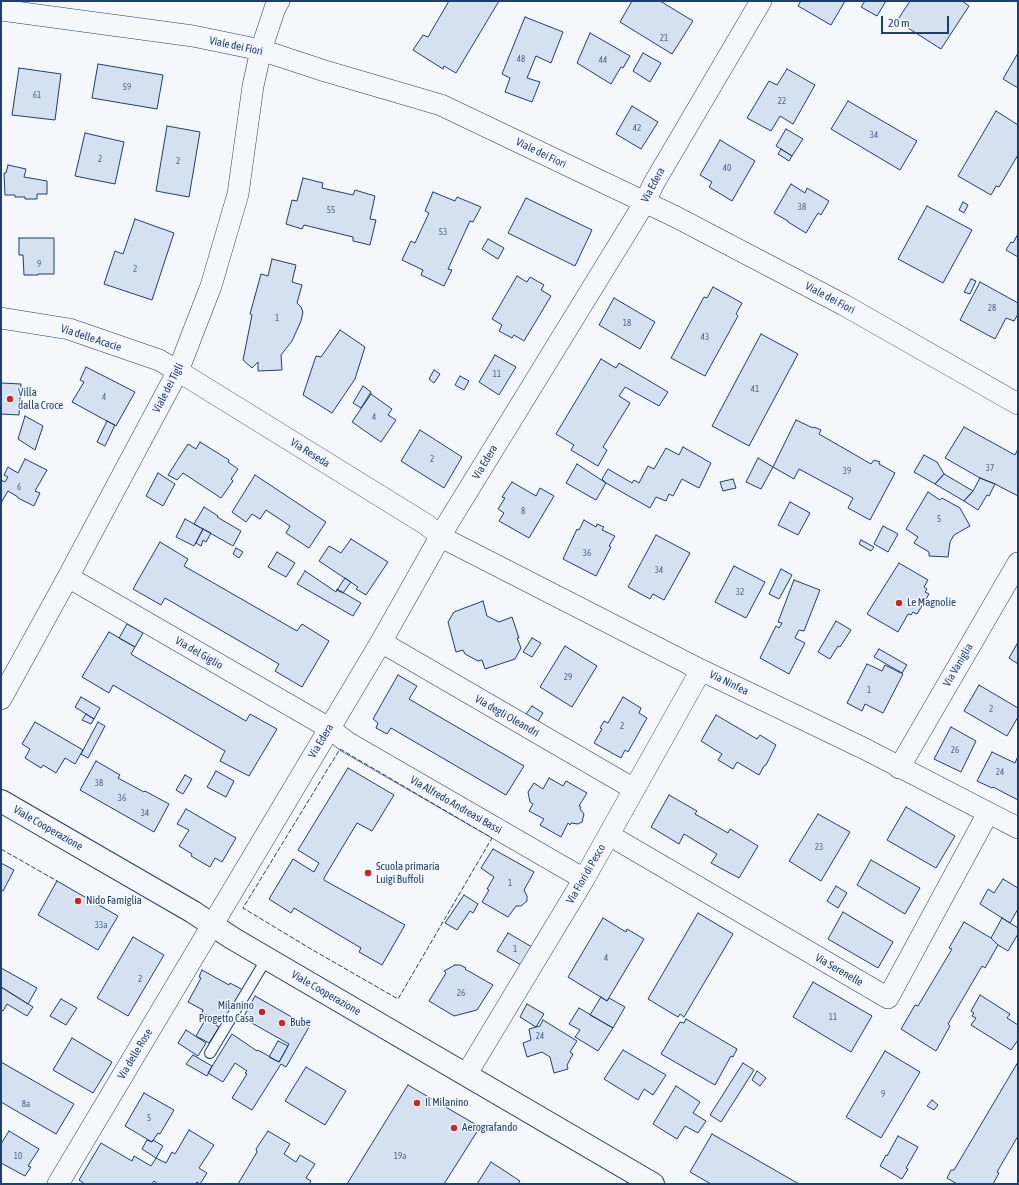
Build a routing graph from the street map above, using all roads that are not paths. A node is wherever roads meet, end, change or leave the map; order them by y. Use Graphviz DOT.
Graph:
graph roads {
  1 [pos="279,1"];
  2 [pos="761,1"];
  3 [pos="24,7"];
  4 [pos="1,10"];
  5 [pos="262,50"];
  6 [pos="645,202"];
  7 [pos="1,318"];
  8 [pos="178,370"];
  9 [pos="1018,404"];
  10 [pos="441,537"];
  11 [pos="1018,563"];
  12 [pos="68,578"];
  13 [pos="381,642"];
  14 [pos="702,670"];
  15 [pos="1,699"];
  16 [pos="329,728"];
  17 [pos="899,768"];
  18 [pos="634,789"];
  19 [pos="1,801"];
  20 [pos="988,813"];
  21 [pos="1018,828"];
  22 [pos="609,835"];
  23 [pos="584,879"];
  24 [pos="212,925"];
  25 [pos="267,958"];
  26 [pos="210,1053"];
  27 [pos="466,1075"];
  28 [pos="58,1184"];
  29 [pos="653,1184"];
  1 -- 5 [label="street, Viale dei Tigli"];
  2 -- 6 [label="street, Via Edera"];
  3 -- 4 [label="street, Viale dei Fiori"];
  3 -- 5 [label="street, Viale dei Fiori"];
  5 -- 6 [label="street, Viale dei Fiori"];
  5 -- 8 [label="street, Viale dei Tigli"];
  6 -- 9 [label="street, Viale dei Fiori"];
  6 -- 10 [label="street, Via Edera"];
  7 -- 8 [label="street, Via delle Acacie"];
  8 -- 10 [label="street, Via Reseda"];
  8 -- 12 [label="street, Viale dei Tigli"];
  10 -- 13 [label="street, Via Edera"];
  10 -- 14 [label="street, Via Ninfea"];
  11 -- 17 [label="street, Via Vaniglia"];
  12 -- 15 [label="street, Viale dei Tigli"];
  12 -- 16 [label="street, Via del Giglio"];
  13 -- 16 [label="street, Via Edera"];
  13 -- 18 [label="street, Via degli Oleandri"];
  14 -- 17 [label="street, Via Ninfea"];
  14 -- 18 [label="street, Via Fiori di Pesco"];
  16 -- 23 [label="street, Via Alfredo Andreasi Bassi"];
  16 -- 24 [label="street, Via Edera"];
  17 -- 20 [label="street, Via Ninfea"];
  18 -- 22 [label="street, Via Fiori di Pesco"];
  19 -- 24 [label="street, Viale Cooperazione"];
  20 -- 21 [label="street, Via Ninfea"];
  20 -- 22 [label="street, Via Serenelle"];
  22 -- 23 [label="street, Via Fiori di Pesco"];
  23 -- 27 [label="street, Via Fiori di Pesco"];
  24 -- 25 [label="street, Viale Cooperazione"];
  24 -- 28 [label="street, Via delle Rose"];
  25 -- 26 [label="lane"];
  25 -- 27 [label="street, Viale Cooperazione"];
  27 -- 29 [label="street, Viale Cooperazione"];
}
